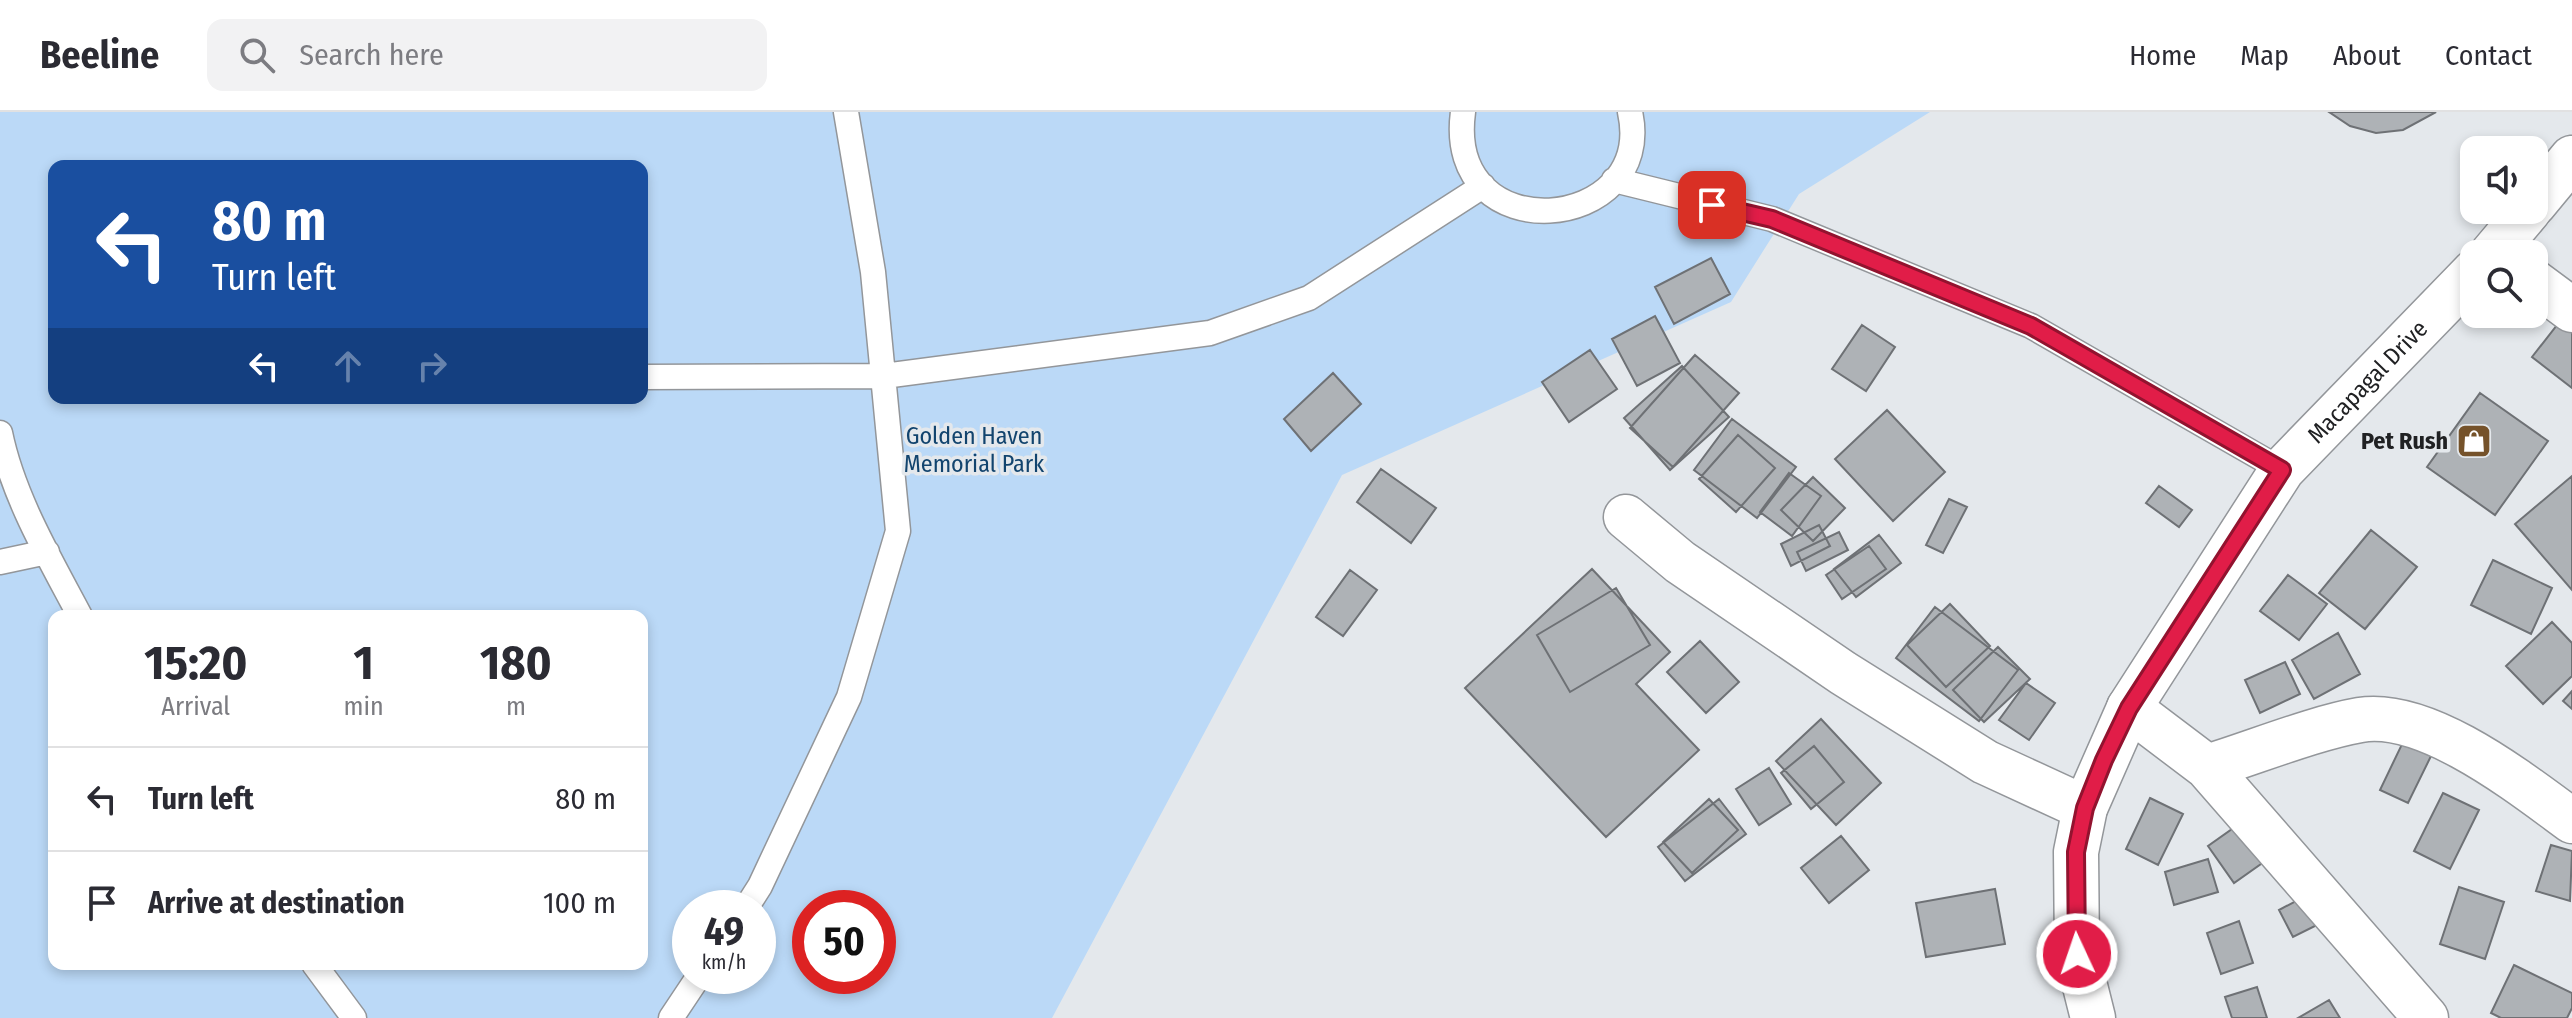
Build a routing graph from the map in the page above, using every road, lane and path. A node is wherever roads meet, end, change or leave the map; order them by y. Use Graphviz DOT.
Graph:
graph roads {
  1 [pos="846,112"];
  2 [pos="1463,112"];
  3 [pos="1630,112"];
  4 [pos="2572,158"];
  5 [pos="1614,180"];
  6 [pos="1483,186"];
  7 [pos="2548,187"];
  8 [pos="2517,224"];
  9 [pos="2504,240"];
  10 [pos="2460,288"];
  11 [pos="2548,292"];
  12 [pos="2572,310"];
  13 [pos="884,376"];
  14 [pos="648,377"];
  15 [pos="0,433"];
  16 [pos="2282,470"];
  17 [pos="1626,517"];
  18 [pos="47,552"];
  19 [pos="0,562"];
  20 [pos="77,610"];
  21 [pos="2129,708"];
  22 [pos="2207,767"];
  23 [pos="2085,808"];
  24 [pos="2572,821"];
  25 [pos="757,890"];
  26 [pos="318,970"];
  27 [pos="687,994"];
  28 [pos="354,1018"];
  29 [pos="671,1018"];
  30 [pos="2093,1018"];
  31 [pos="2426,1018"];
  1 -- 13 [label="lane"];
  2 -- 6 [label="lane"];
  3 -- 5 [label="lane"];
  4 -- 7 [label="street"];
  5 -- 6 [label="lane"];
  5 -- 16 [label="lane"];
  6 -- 13 [label="lane"];
  8 -- 9 [label="street, Macapagal Drive"];
  10 -- 16 [label="street, Macapagal Drive"];
  11 -- 12 [label="street"];
  13 -- 14 [label="lane"];
  13 -- 25 [label="lane"];
  15 -- 18 [label="lane"];
  16 -- 21 [label="street, Macapagal Drive"];
  17 -- 23 [label="street"];
  18 -- 19 [label="lane"];
  18 -- 20 [label="lane"];
  21 -- 22 [label="street"];
  21 -- 23 [label="street, Macapagal Drive"];
  22 -- 24 [label="street"];
  22 -- 31 [label="street"];
  23 -- 30 [label="street, Macapagal Drive"];
  26 -- 28 [label="lane"];
  27 -- 29 [label="lane"];
}
